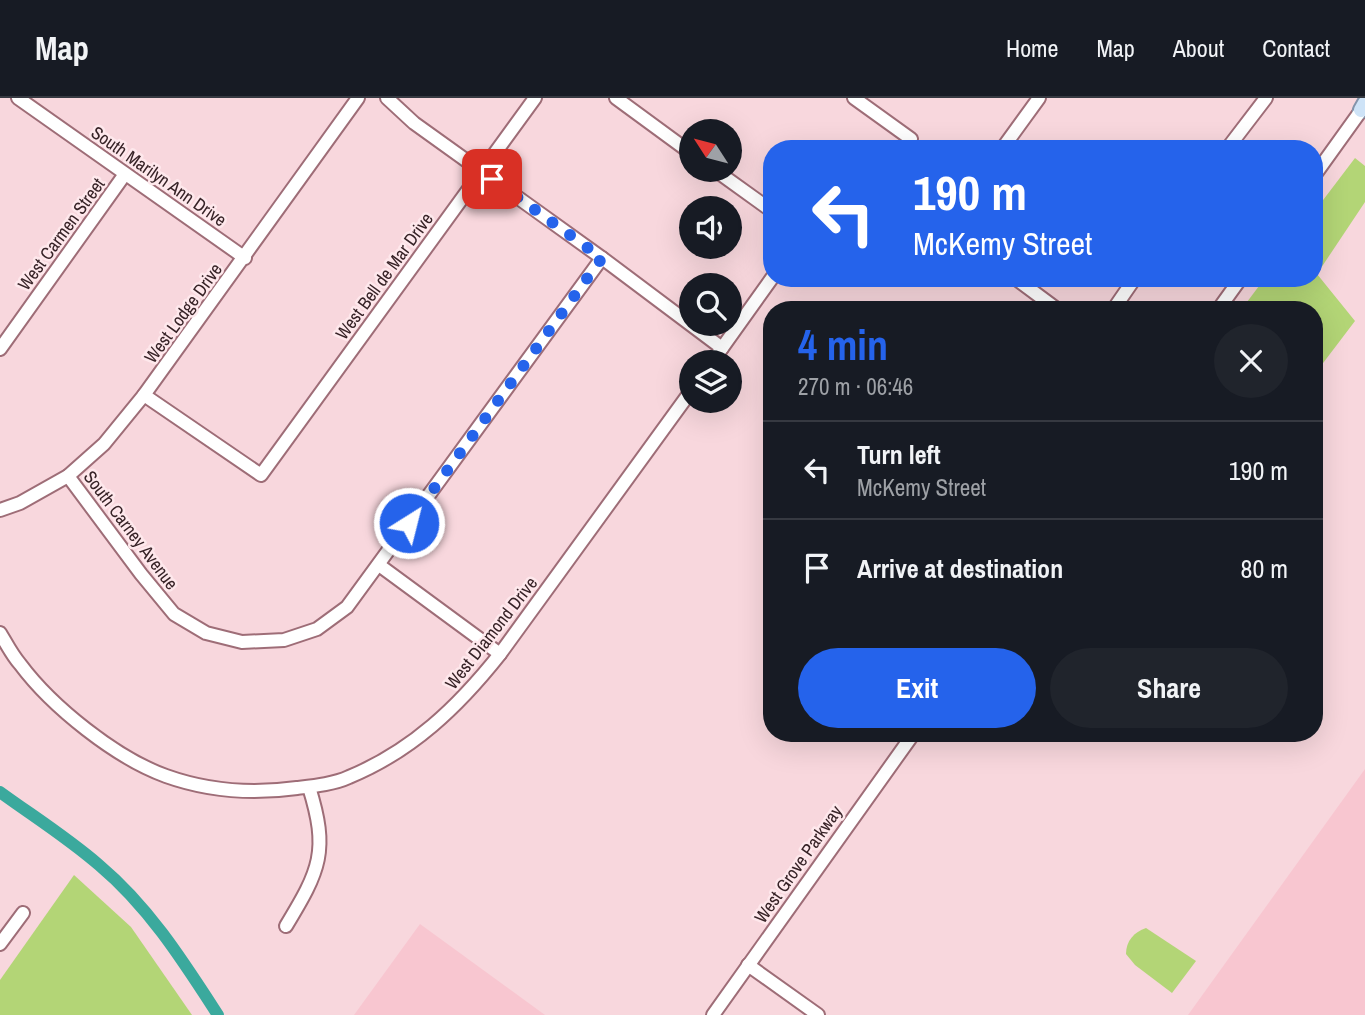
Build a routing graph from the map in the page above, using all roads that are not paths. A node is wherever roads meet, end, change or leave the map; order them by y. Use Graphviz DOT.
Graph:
graph roads {
  1 [pos="18,98"];
  2 [pos="358,98"];
  3 [pos="387,98"];
  4 [pos="535,98"];
  5 [pos="616,98"];
  6 [pos="854,98"];
  7 [pos="1039,98"];
  8 [pos="1266,98"];
  9 [pos="1364,106"];
  10 [pos="911,139"];
  11 [pos="1009,140"];
  12 [pos="1234,140"];
  13 [pos="679,144"];
  14 [pos="1323,163"];
  15 [pos="482,172"];
  16 [pos="125,174"];
  17 [pos="732,182"];
  18 [pos="763,205"];
  19 [pos="245,258"];
  20 [pos="602,258"];
  21 [pos="766,287"];
  22 [pos="1027,287"];
  23 [pos="1046,301"];
  24 [pos="722,348"];
  25 [pos="0,349"];
  26 [pos="144,395"];
  27 [pos="679,408"];
  28 [pos="68,476"];
  29 [pos="0,510"];
  30 [pos="379,565"];
  31 [pos="0,633"];
  32 [pos="500,654"];
  33 [pos="908,742"];
  34 [pos="309,787"];
  35 [pos="23,913"];
  36 [pos="286,926"];
  37 [pos="0,944"];
  38 [pos="748,965"];
  39 [pos="713,1015"];
  40 [pos="818,1015"];
  1 -- 16 [label="street, South Marilyn Ann Drive"];
  2 -- 19 [label="street, West Lodge Drive"];
  3 -- 15 [label="street"];
  4 -- 15 [label="street, West Bell de Mar Drive"];
  5 -- 13 [label="street"];
  6 -- 10 [label="street"];
  7 -- 11 [label="street"];
  8 -- 12 [label="street"];
  9 -- 14 [label="street"];
  15 -- 20 [label="street"];
  15 -- 26 [label="street, West Bell de Mar Drive"];
  16 -- 19 [label="street, South Marilyn Ann Drive"];
  16 -- 25 [label="street, West Carmen Street"];
  17 -- 18 [label="street"];
  19 -- 26 [label="street, West Lodge Drive"];
  20 -- 24 [label="street"];
  20 -- 30 [label="street, South Carney Avenue"];
  21 -- 24 [label="street"];
  22 -- 23 [label="street"];
  26 -- 28 [label="street, West Lodge Drive"];
  27 -- 32 [label="street, West Diamond Drive"];
  28 -- 29 [label="street, West Lodge Drive"];
  28 -- 30 [label="street, South Carney Avenue"];
  30 -- 32 [label="street"];
  31 -- 34 [label="street, West Diamond Drive"];
  32 -- 34 [label="street, West Diamond Drive"];
  33 -- 38 [label="street, West Grove Parkway"];
  34 -- 36 [label="street"];
  35 -- 37 [label="street"];
  38 -- 39 [label="street, West Grove Parkway"];
  38 -- 40 [label="street"];
}
